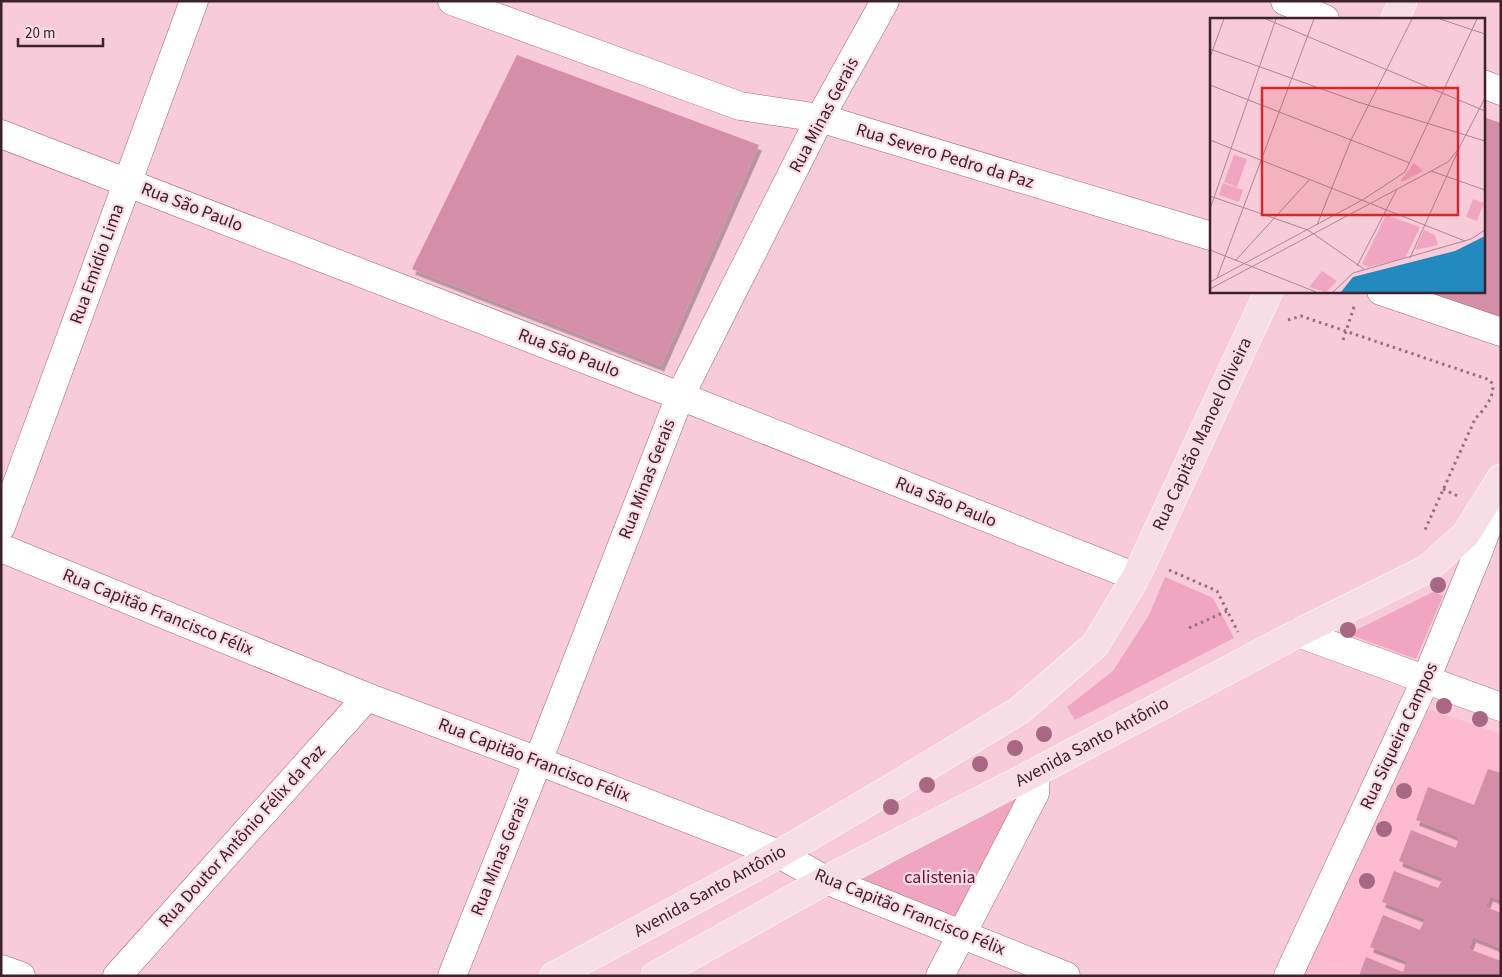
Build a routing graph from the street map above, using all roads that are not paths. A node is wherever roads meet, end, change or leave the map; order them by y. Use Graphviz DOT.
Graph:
graph roads {
  1 [pos="194,1"];
  2 [pos="452,1"];
  3 [pos="885,1"];
  4 [pos="1285,1"];
  5 [pos="1403,1"];
  6 [pos="1323,18"];
  7 [pos="1395,18"];
  8 [pos="1484,84"];
  9 [pos="1501,91"];
  10 [pos="820,118"];
  11 [pos="1,134"];
  12 [pos="127,182"];
  13 [pos="1210,236"];
  14 [pos="1269,292"];
  15 [pos="1369,295"];
  16 [pos="1501,332"];
  17 [pos="680,396"];
  18 [pos="1501,478"];
  19 [pos="1501,491"];
  20 [pos="1,527"];
  21 [pos="1,548"];
  22 [pos="1136,577"];
  23 [pos="1298,633"];
  24 [pos="1426,679"];
  25 [pos="367,697"];
  26 [pos="1501,707"];
  27 [pos="538,761"];
  28 [pos="1036,772"];
  29 [pos="779,854"];
  30 [pos="826,880"];
  31 [pos="962,934"];
  32 [pos="1,968"];
  33 [pos="21,976"];
  34 [pos="117,976"];
  35 [pos="452,976"];
  36 [pos="554,976"];
  37 [pos="655,976"];
  38 [pos="940,976"];
  39 [pos="1066,976"];
  40 [pos="1288,976"];
  1 -- 12 [label="street, Rua Emídio Lima"];
  2 -- 10 [label="street, Rua Severo Pedro da Paz"];
  3 -- 10 [label="street, Rua Minas Gerais"];
  4 -- 6 [label="street"];
  5 -- 7 [label="main road"];
  8 -- 9 [label="street"];
  10 -- 13 [label="street, Rua Severo Pedro da Paz"];
  10 -- 17 [label="street, Rua Minas Gerais"];
  11 -- 12 [label="street, Rua São Paulo"];
  12 -- 17 [label="street, Rua São Paulo"];
  12 -- 20 [label="street, Rua Emídio Lima"];
  14 -- 22 [label="main road, Rua Capitão Manoel Oliveira"];
  15 -- 16 [label="street"];
  17 -- 22 [label="street, Rua São Paulo"];
  17 -- 27 [label="street, Rua Minas Gerais"];
  18 -- 23 [label="main road, Avenida Santo Antônio"];
  19 -- 24 [label="street, Rua Siqueira Campos"];
  21 -- 25 [label="street, Rua Capitão Francisco Félix"];
  22 -- 29 [label="main road, Avenida Santo Antônio"];
  23 -- 24 [label="street"];
  23 -- 28 [label="main road, Avenida Santo Antônio"];
  24 -- 26 [label="street"];
  24 -- 40 [label="street, Rua Siqueira Campos"];
  25 -- 27 [label="street, Rua Capitão Francisco Félix"];
  25 -- 34 [label="street, Rua Doutor Antônio Félix da Paz"];
  27 -- 29 [label="street, Rua Capitão Francisco Félix"];
  27 -- 35 [label="street, Rua Minas Gerais"];
  28 -- 30 [label="main road, Avenida Santo Antônio"];
  28 -- 31 [label="street"];
  29 -- 30 [label="street, Rua Capitão Francisco Félix"];
  29 -- 36 [label="main road, Avenida Santo Antônio"];
  30 -- 31 [label="street, Rua Capitão Francisco Félix"];
  30 -- 37 [label="main road, Avenida Santo Antônio"];
  31 -- 38 [label="street"];
  31 -- 39 [label="street, Rua Capitão Francisco Félix"];
  32 -- 33 [label="street"];
}
